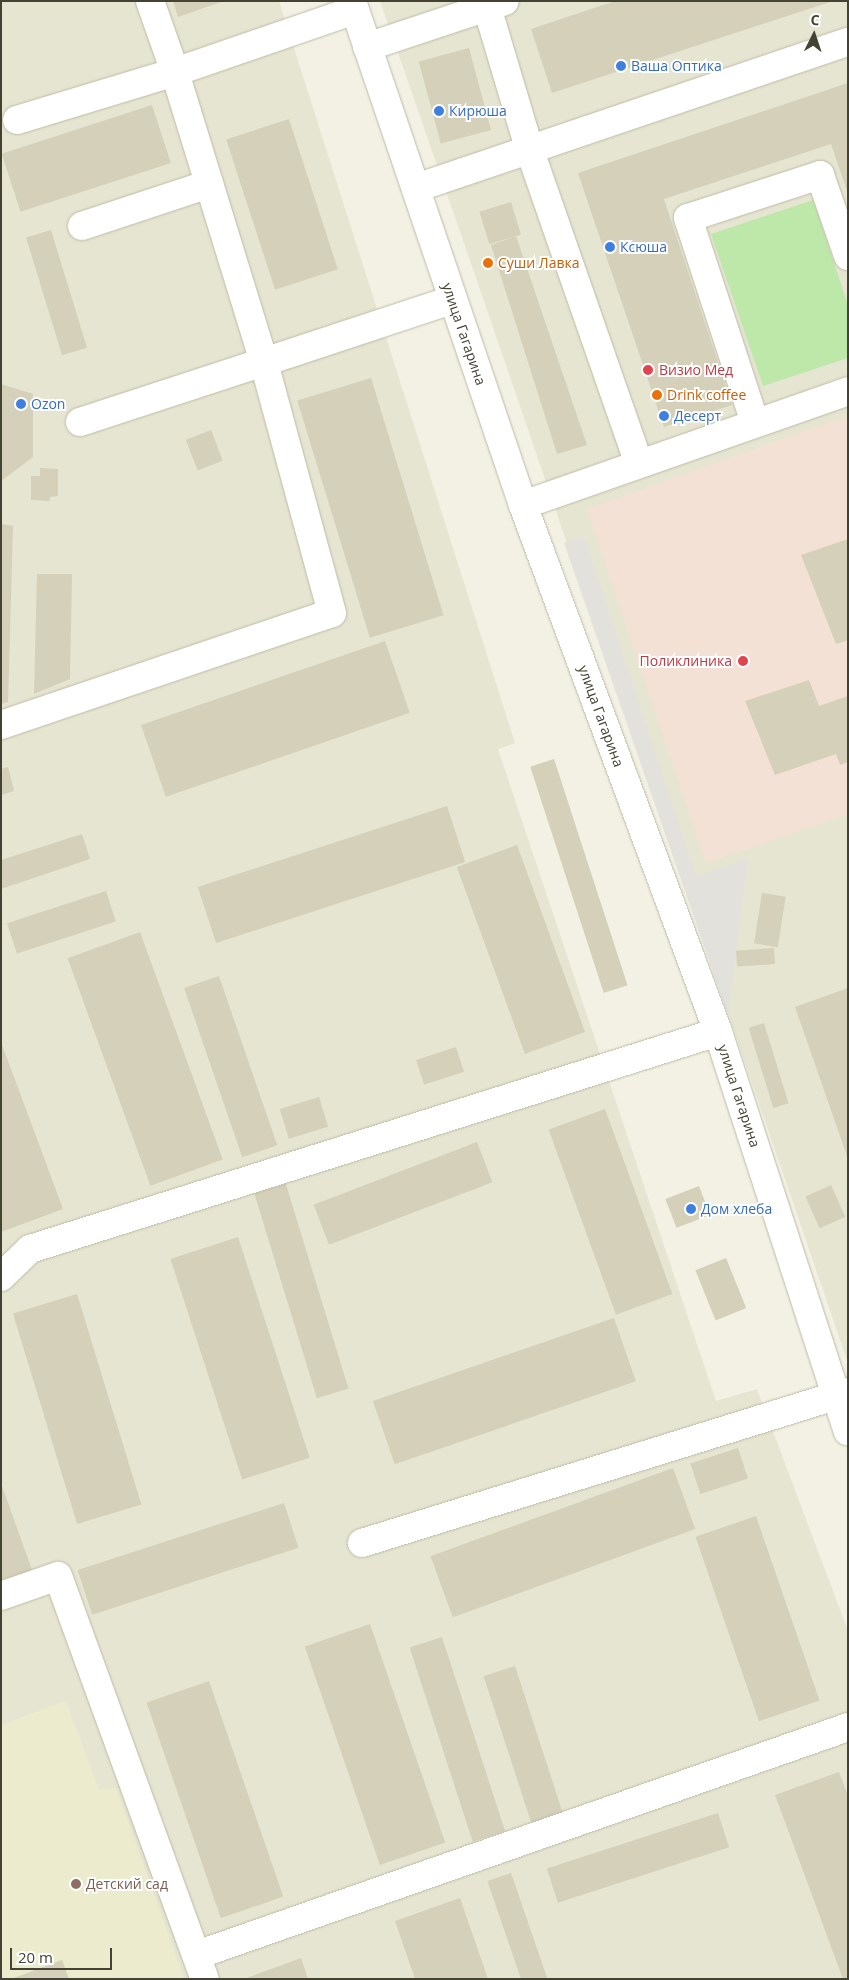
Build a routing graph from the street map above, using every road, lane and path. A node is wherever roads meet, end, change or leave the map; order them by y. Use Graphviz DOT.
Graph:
graph roads {
  1 [pos="150,1"];
  2 [pos="496,4"];
  3 [pos="354,5"];
  4 [pos="848,42"];
  5 [pos="367,48"];
  6 [pos="174,72"];
  7 [pos="17,120"];
  8 [pos="530,151"];
  9 [pos="209,184"];
  10 [pos="416,188"];
  11 [pos="82,226"];
  12 [pos="848,256"];
  13 [pos="452,300"];
  14 [pos="264,362"];
  15 [pos="848,391"];
  16 [pos="80,422"];
  17 [pos="755,423"];
  18 [pos="639,464"];
  19 [pos="523,505"];
  20 [pos="1,725"];
  21 [pos="718,1032"];
  22 [pos="1,1277"];
  23 [pos="842,1394"];
  24 [pos="848,1430"];
  25 [pos="362,1543"];
  26 [pos="1,1596"];
  27 [pos="848,1727"];
  28 [pos="201,1967"];
  1 -- 6 [label="street"];
  2 -- 5 [label="street"];
  2 -- 8 [label="street"];
  3 -- 5 [label="street, улица Гагарина"];
  3 -- 6 [label="street"];
  4 -- 8 [label="street"];
  5 -- 10 [label="street, улица Гагарина"];
  6 -- 7 [label="street"];
  6 -- 9 [label="street"];
  8 -- 10 [label="street"];
  8 -- 18 [label="street"];
  9 -- 11 [label="street"];
  9 -- 14 [label="street"];
  10 -- 13 [label="street, улица Гагарина"];
  12 -- 17 [label="street"];
  13 -- 14 [label="street"];
  13 -- 19 [label="street, улица Гагарина"];
  14 -- 16 [label="street"];
  14 -- 20 [label="street"];
  15 -- 17 [label="street"];
  17 -- 18 [label="street"];
  18 -- 19 [label="street"];
  19 -- 21 [label="street, улица Гагарина"];
  21 -- 22 [label="street"];
  21 -- 23 [label="street, улица Гагарина"];
  23 -- 24 [label="street, улица Гагарина"];
  23 -- 25 [label="street"];
  26 -- 28 [label="street"];
  27 -- 28 [label="street"];
}
